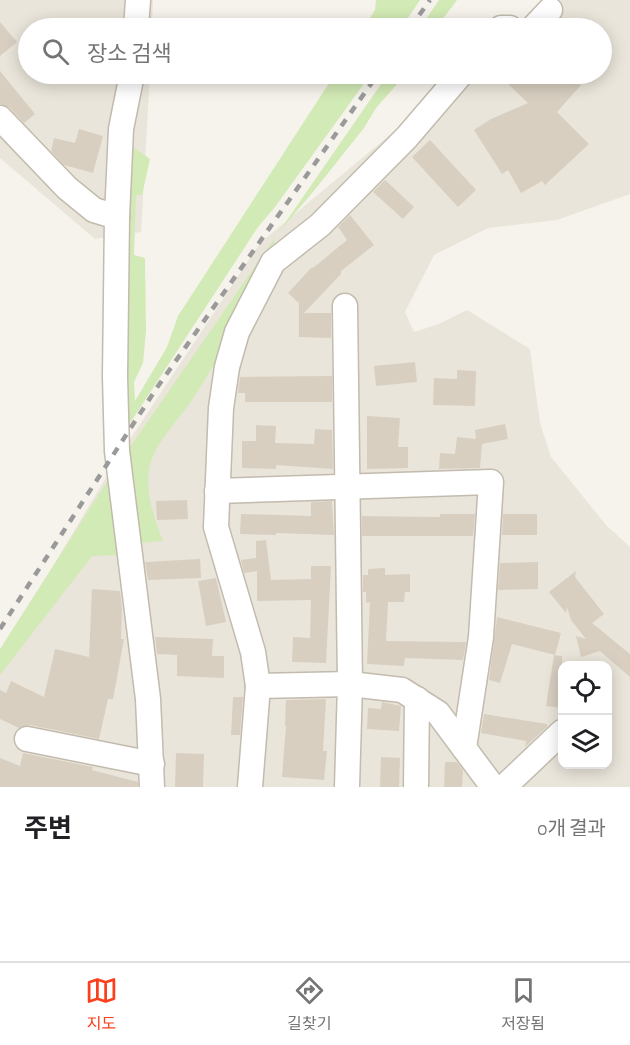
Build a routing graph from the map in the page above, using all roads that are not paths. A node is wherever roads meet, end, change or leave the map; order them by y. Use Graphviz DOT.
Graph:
graph roads {
  1 [pos="138,0"];
  2 [pos="550,10"];
  3 [pos="137,18"];
  4 [pos="542,18"];
  5 [pos="130,84"];
  6 [pos="452,84"];
  7 [pos="0,118"];
  8 [pos="117,217"];
  9 [pos="345,306"];
  10 [pos="347,488"];
  11 [pos="217,491"];
  12 [pos="350,684"];
  13 [pos="258,686"];
  14 [pos="417,699"];
  15 [pos="558,736"];
  16 [pos="27,740"];
  17 [pos="464,748"];
  18 [pos="152,775"];
  19 [pos="250,787"];
  20 [pos="347,787"];
  21 [pos="416,787"];
  22 [pos="493,787"];
  23 [pos="504,787"];
  1 -- 3 [label="street"];
  2 -- 4 [label="street"];
  5 -- 8 [label="street"];
  6 -- 11 [label="street"];
  7 -- 8 [label="street"];
  8 -- 18 [label="street"];
  9 -- 10 [label="street"];
  10 -- 11 [label="street"];
  10 -- 12 [label="street"];
  10 -- 17 [label="street"];
  11 -- 13 [label="street"];
  12 -- 13 [label="street"];
  12 -- 14 [label="street"];
  12 -- 20 [label="street"];
  13 -- 19 [label="street"];
  14 -- 17 [label="street"];
  14 -- 21 [label="street"];
  15 -- 23 [label="street"];
  16 -- 18 [label="street"];
  17 -- 22 [label="street"];
}
